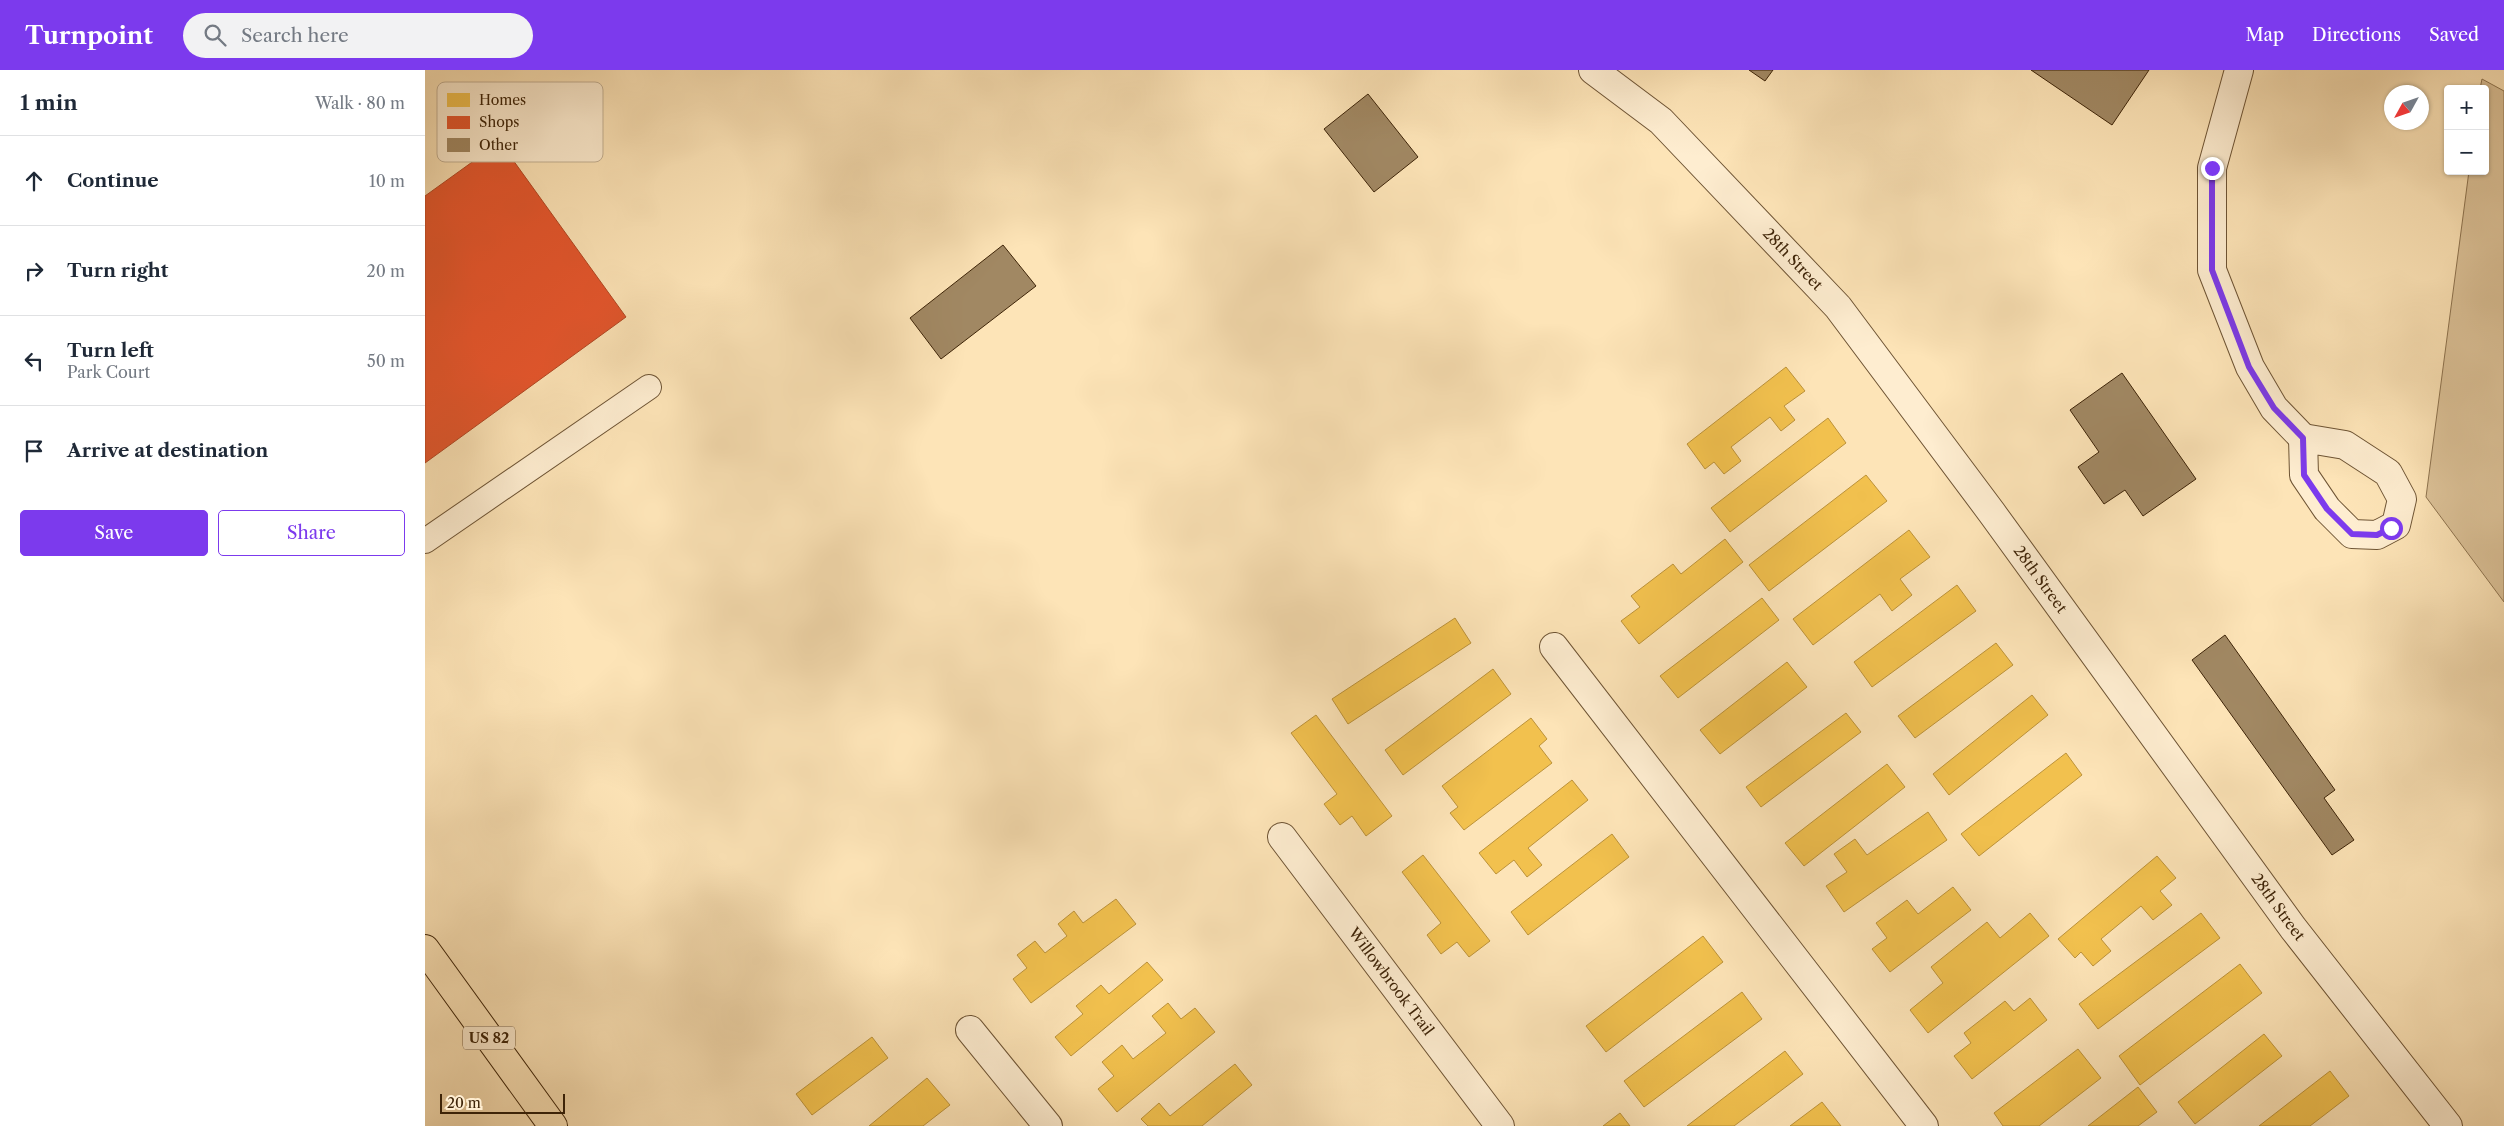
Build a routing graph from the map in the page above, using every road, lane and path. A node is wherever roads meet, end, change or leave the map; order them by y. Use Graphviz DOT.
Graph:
graph roads {
  1 [pos="1593,70"];
  2 [pos="2239,70"];
  3 [pos="649,387"];
  4 [pos="2303,438"];
  5 [pos="425,541"];
  6 [pos="1554,647"];
  7 [pos="1282,837"];
  8 [pos="425,949"];
  9 [pos="970,1030"];
  10 [pos="553,1126"];
  11 [pos="1048,1126"];
  12 [pos="1500,1126"];
  13 [pos="1924,1126"];
  14 [pos="2448,1126"];
  1 -- 14 [label="street, 28th Street"];
  2 -- 4 [label="street"];
  3 -- 5 [label="lane"];
  6 -- 13 [label="street"];
  7 -- 12 [label="street, Willowbrook Trail"];
  8 -- 10 [label="highway, US 82"];
  9 -- 11 [label="street"];
}
